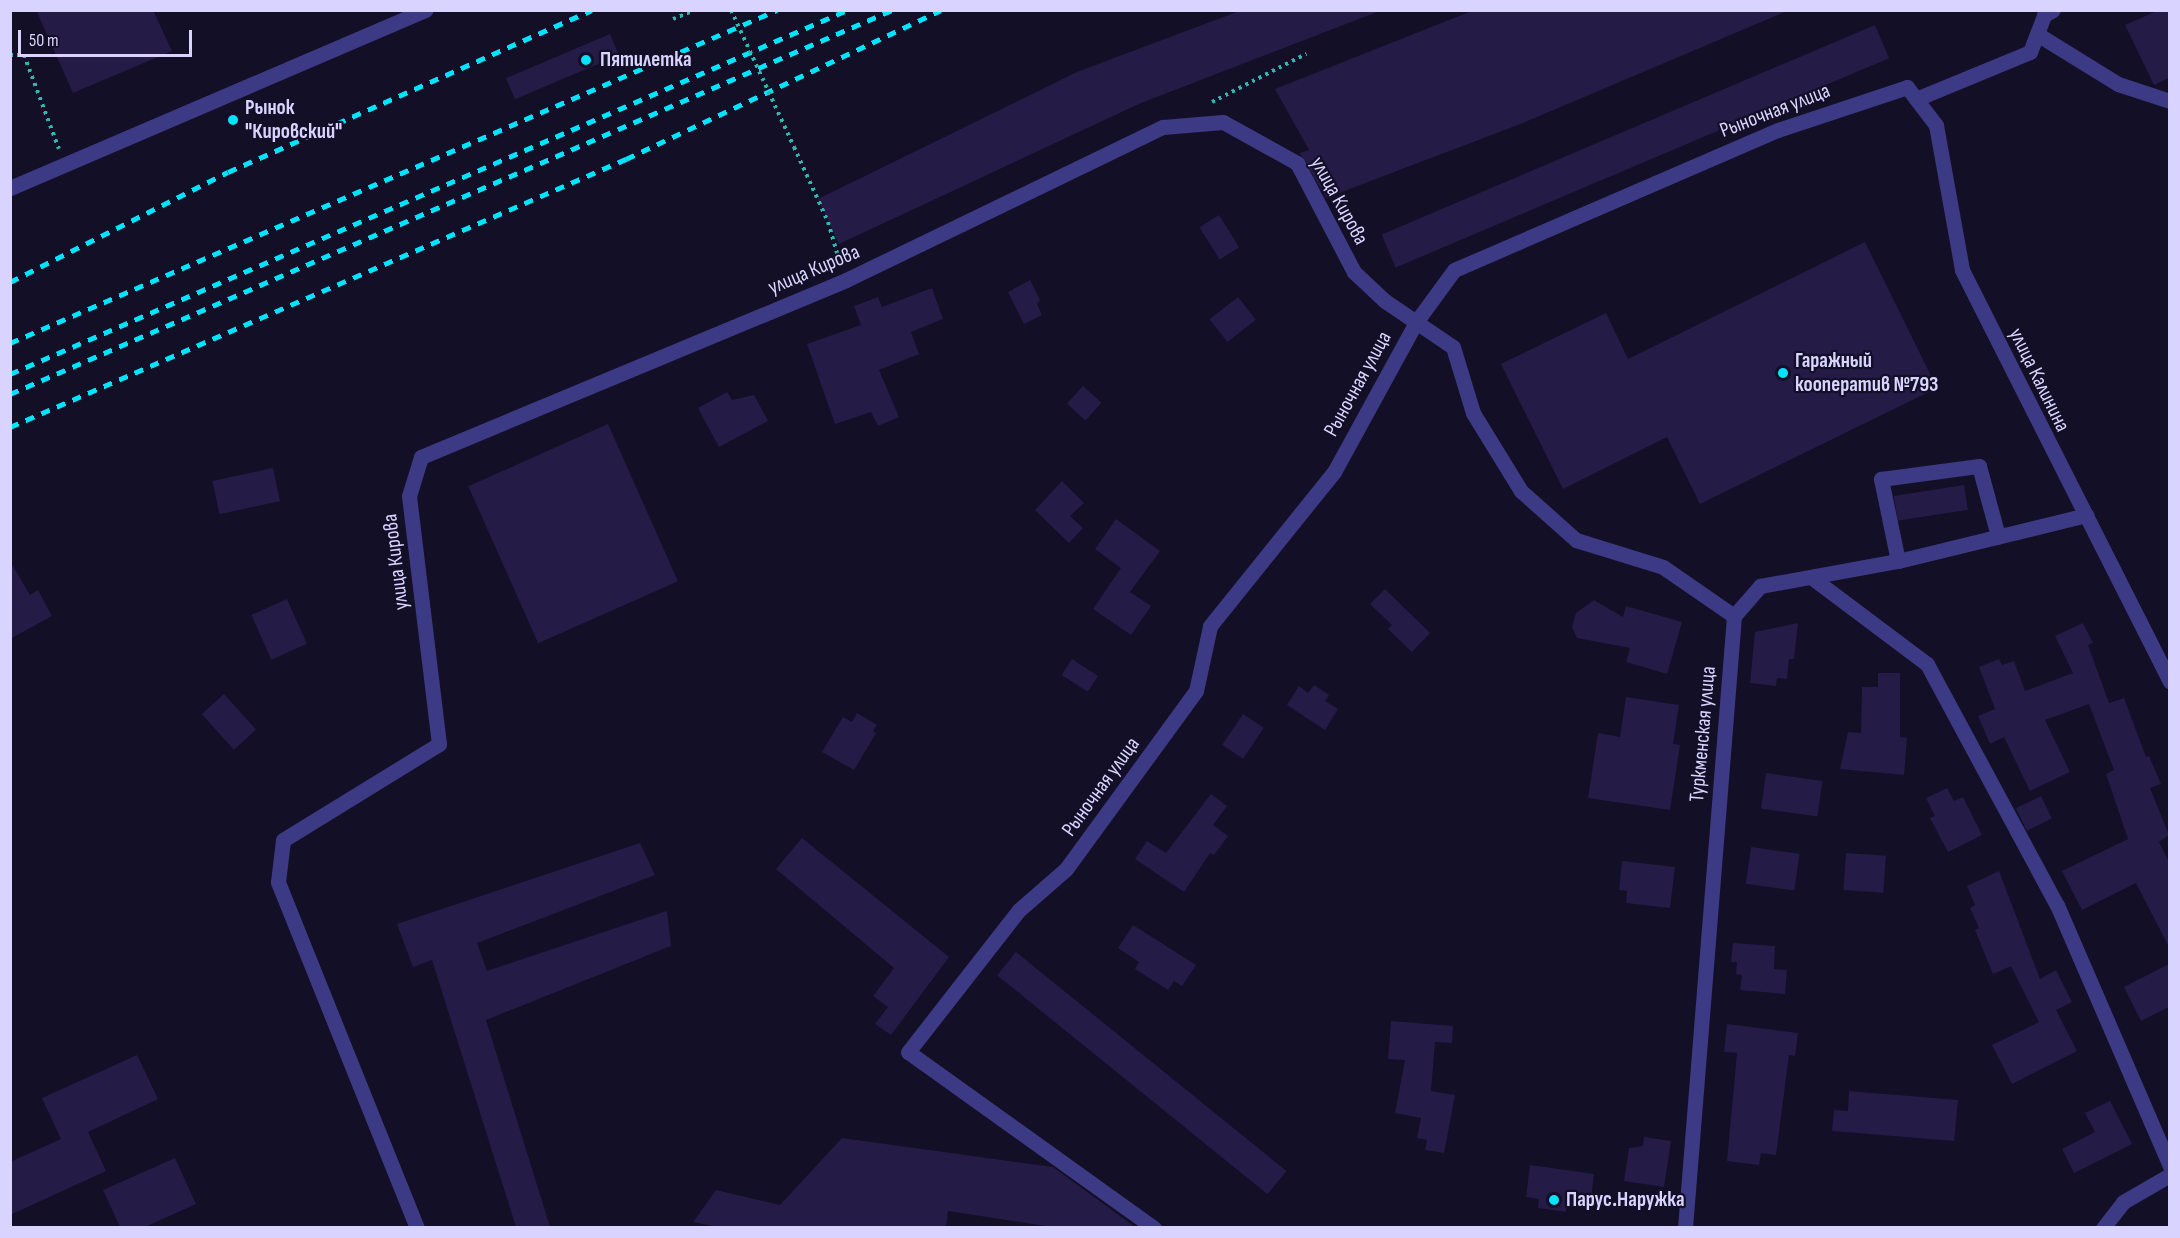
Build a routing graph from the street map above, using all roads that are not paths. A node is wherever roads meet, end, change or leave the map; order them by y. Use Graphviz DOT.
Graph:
graph roads {
  1 [pos="426,10"];
  2 [pos="2053,10"];
  3 [pos="2037,34"];
  4 [pos="1911,93"];
  5 [pos="2169,101"];
  6 [pos="10,188"];
  7 [pos="1416,322"];
  8 [pos="2086,515"];
  9 [pos="1998,536"];
  10 [pos="1898,561"];
  11 [pos="1811,577"];
  12 [pos="1734,616"];
  13 [pos="2169,681"];
  14 [pos="2169,1166"];
  15 [pos="2169,1175"];
  16 [pos="417,1227"];
  17 [pos="1154,1227"];
  18 [pos="1685,1227"];
  19 [pos="2103,1227"];
  1 -- 6 [label="street"];
  2 -- 3 [label="street, Рыночная улица"];
  3 -- 4 [label="street, Рыночная улица"];
  3 -- 5 [label="street"];
  4 -- 7 [label="street, Рыночная улица"];
  4 -- 8 [label="street, улица Калинина"];
  7 -- 12 [label="street, улица Кирова"];
  7 -- 16 [label="street, улица Кирова"];
  7 -- 17 [label="street, Рыночная улица"];
  8 -- 9 [label="street"];
  8 -- 13 [label="street, улица Калинина"];
  9 -- 10 [label="street"];
  9 -- 10 [label="street"];
  10 -- 11 [label="street"];
  11 -- 12 [label="street"];
  11 -- 14 [label="street"];
  12 -- 18 [label="street, Туркменская улица"];
  15 -- 19 [label="street"];
}
